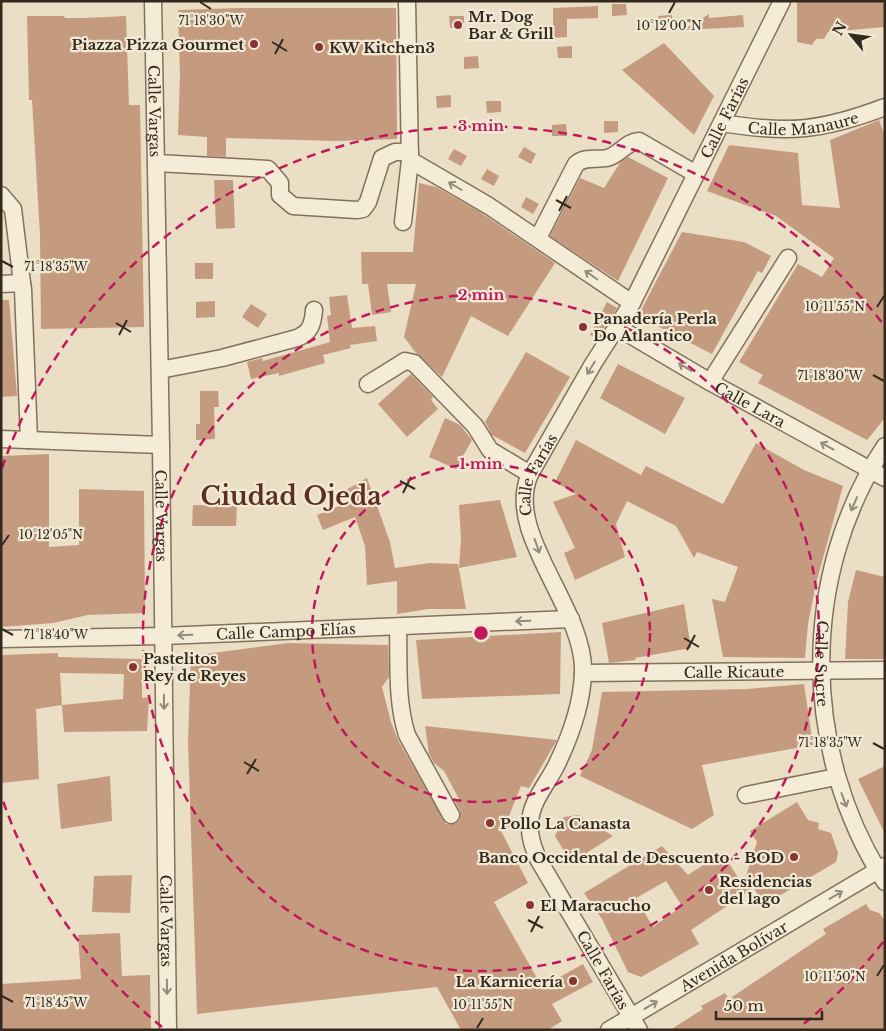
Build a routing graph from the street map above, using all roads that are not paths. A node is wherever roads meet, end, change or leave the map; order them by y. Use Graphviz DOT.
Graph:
graph roads {
  1 [pos="153,1"];
  2 [pos="407,1"];
  3 [pos="782,1"];
  4 [pos="885,107"];
  5 [pos="722,123"];
  6 [pos="410,156"];
  7 [pos="156,163"];
  8 [pos="696,174"];
  9 [pos="1,195"];
  10 [pos="7,209"];
  11 [pos="403,222"];
  12 [pos="538,238"];
  13 [pos="788,258"];
  14 [pos="22,283"];
  15 [pos="1,284"];
  16 [pos="632,303"];
  17 [pos="314,310"];
  18 [pos="617,327"];
  19 [pos="160,370"];
  20 [pos="710,382"];
  21 [pos="368,384"];
  22 [pos="1,439"];
  23 [pos="29,440"];
  24 [pos="161,445"];
  25 [pos="885,446"];
  26 [pos="869,470"];
  27 [pos="530,474"];
  28 [pos="885,478"];
  29 [pos="571,619"];
  30 [pos="398,627"];
  31 [pos="163,636"];
  32 [pos="1,639"];
  33 [pos="885,670"];
  34 [pos="821,671"];
  35 [pos="584,673"];
  36 [pos="836,776"];
  37 [pos="746,794"];
  38 [pos="451,814"];
  39 [pos="882,873"];
  40 [pos="635,1023"];
  41 [pos="168,1030"];
  42 [pos="609,1030"];
  1 -- 7 [label="street, Calle Vargas"];
  2 -- 6 [label="street"];
  3 -- 5 [label="street, Calle Farías"];
  4 -- 5 [label="street, Calle Manaure"];
  5 -- 8 [label="street, Calle Farías"];
  6 -- 7 [label="street"];
  6 -- 11 [label="street"];
  12 -- 6 [label="street, one-way"];
  7 -- 19 [label="street, Calle Vargas"];
  8 -- 12 [label="street"];
  8 -- 16 [label="street, Calle Farías"];
  9 -- 10 [label="street"];
  10 -- 14 [label="street"];
  16 -- 12 [label="street, one-way"];
  13 -- 20 [label="street"];
  14 -- 15 [label="street"];
  14 -- 23 [label="street"];
  16 -- 18 [label="street, Calle Farías"];
  17 -- 19 [label="street"];
  20 -- 18 [label="street, Calle Lara, one-way"];
  18 -- 27 [label="street, Calle Farías, one-way"];
  19 -- 24 [label="street, Calle Vargas"];
  26 -- 20 [label="street, Calle Lara, one-way"];
  21 -- 27 [label="street"];
  22 -- 23 [label="street"];
  23 -- 24 [label="street"];
  24 -- 31 [label="street, Calle Vargas"];
  25 -- 26 [label="street, Calle Sucre"];
  26 -- 28 [label="street, Calle Lara"];
  26 -- 34 [label="street, Calle Sucre, one-way"];
  27 -- 29 [label="street, Calle Farías, one-way"];
  29 -- 30 [label="street, Calle Campo Elías, one-way"];
  29 -- 35 [label="street, Calle Farías"];
  30 -- 31 [label="street, Calle Campo Elías, one-way"];
  30 -- 38 [label="street"];
  31 -- 32 [label="street, Calle Campo Elías"];
  31 -- 41 [label="street, Calle Vargas, one-way"];
  33 -- 34 [label="street, Calle Ricaute"];
  34 -- 35 [label="street, Calle Ricaute"];
  34 -- 36 [label="street, Calle Sucre"];
  35 -- 40 [label="street, Calle Farías"];
  36 -- 37 [label="street"];
  36 -- 39 [label="street, Calle Sucre, one-way"];
  40 -- 39 [label="street, Avenida Bolívar, one-way"];
  40 -- 42 [label="street, Avenida Bolívar"];
}
